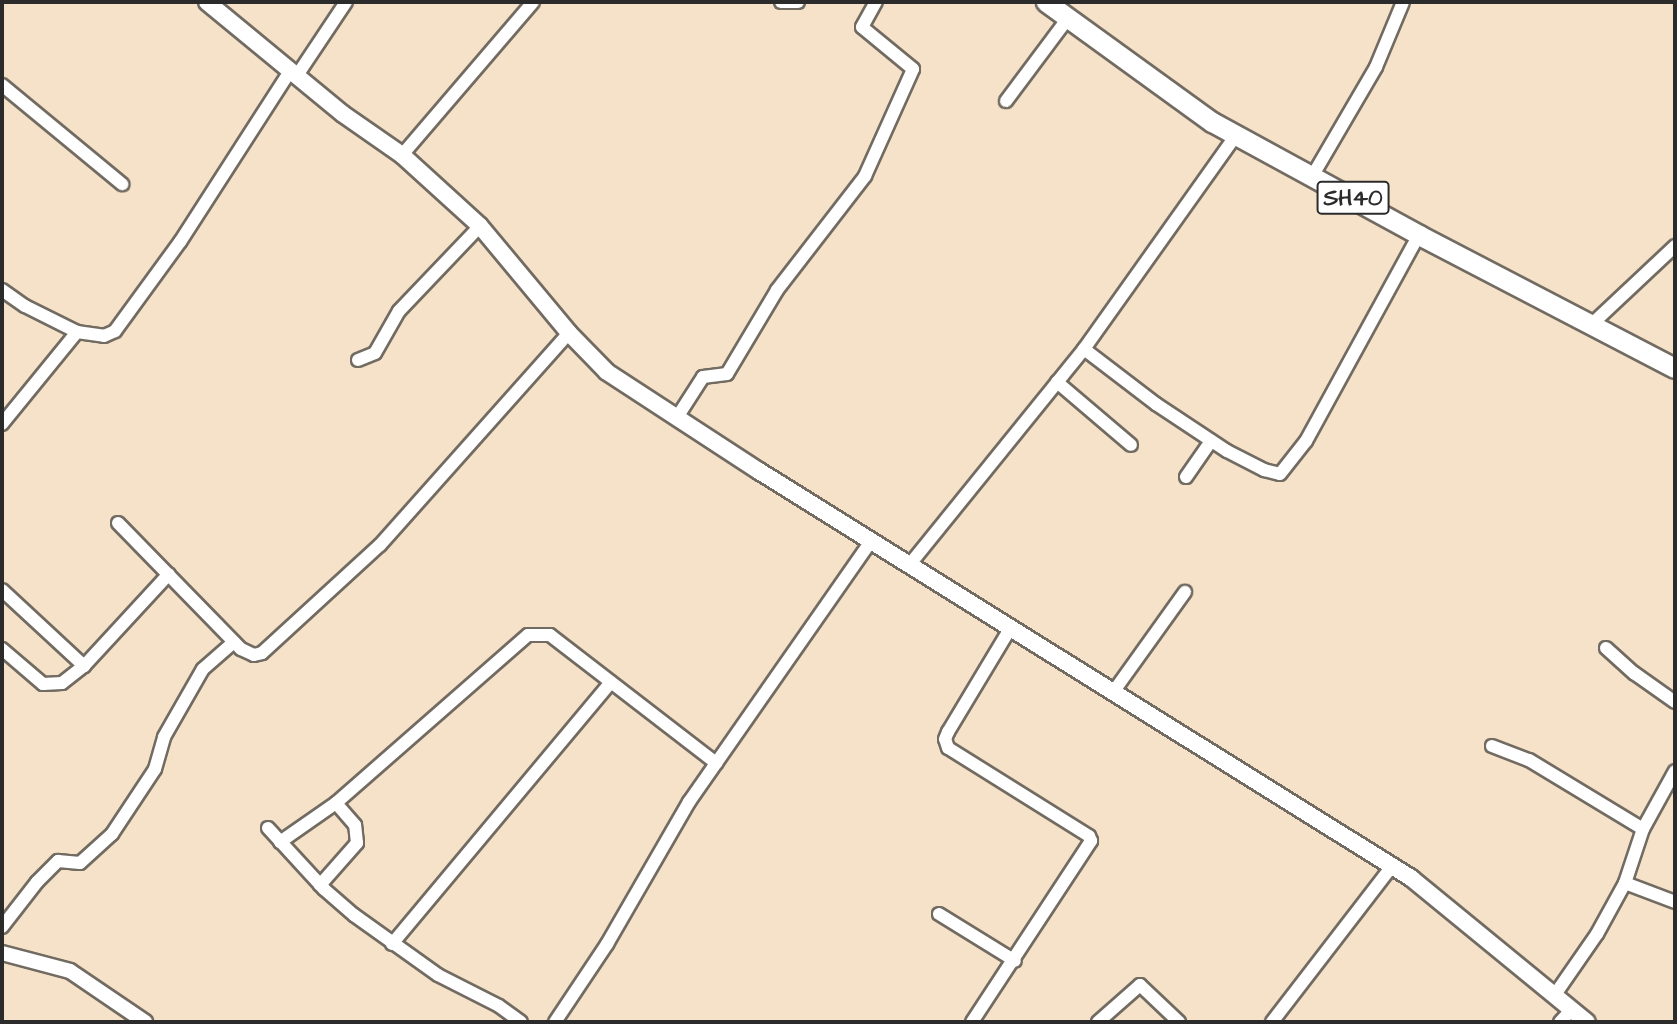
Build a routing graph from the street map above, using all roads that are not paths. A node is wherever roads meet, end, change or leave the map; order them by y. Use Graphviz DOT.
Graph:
graph roads {
  1 [pos="207,2"];
  2 [pos="346,2"];
  3 [pos="533,2"];
  4 [pos="781,2"];
  5 [pos="798,2"];
  6 [pos="876,2"];
  7 [pos="1046,2"];
  8 [pos="1403,2"];
  9 [pos="1068,18"];
  10 [pos="293,74"];
  11 [pos="2,85"];
  12 [pos="1006,101"];
  13 [pos="1237,134"];
  14 [pos="402,155"];
  15 [pos="1313,175"];
  16 [pos="122,184"];
  17 [pos="480,226"];
  18 [pos="1419,235"];
  19 [pos="1675,246"];
  20 [pos="2,290"];
  21 [pos="1592,324"];
  22 [pos="77,332"];
  23 [pos="569,333"];
  24 [pos="1084,348"];
  25 [pos="358,360"];
  26 [pos="1675,368"];
  27 [pos="1057,382"];
  28 [pos="676,419"];
  29 [pos="2,424"];
  30 [pos="1211,441"];
  31 [pos="1131,445"];
  32 [pos="1186,477"];
  33 [pos="118,523"];
  34 [pos="872,540"];
  35 [pos="910,564"];
  36 [pos="169,574"];
  37 [pos="2,590"];
  38 [pos="1185,592"];
  39 [pos="1011,627"];
  40 [pos="234,642"];
  41 [pos="1606,648"];
  42 [pos="2,649"];
  43 [pos="84,666"];
  44 [pos="611,682"];
  45 [pos="1114,691"];
  46 [pos="1675,702"];
  47 [pos="1492,746"];
  48 [pos="716,763"];
  49 [pos="1675,771"];
  50 [pos="336,803"];
  51 [pos="268,828"];
  52 [pos="1643,829"];
  53 [pos="281,842"];
  54 [pos="1392,866"];
  55 [pos="1625,883"];
  56 [pos="320,885"];
  57 [pos="1675,902"];
  58 [pos="939,914"];
  59 [pos="2,927"];
  60 [pos="393,944"];
  61 [pos="2,953"];
  62 [pos="1015,961"];
  63 [pos="1554,996"];
  64 [pos="1566,1016"];
  65 [pos="145,1022"];
  66 [pos="521,1022"];
  67 [pos="555,1022"];
  68 [pos="971,1022"];
  69 [pos="1098,1022"];
  70 [pos="1179,1022"];
  71 [pos="1272,1022"];
  72 [pos="1587,1022"];
  1 -- 10 [label="main road"];
  2 -- 10 [label="street"];
  3 -- 14 [label="street"];
  4 -- 5 [label="street"];
  6 -- 28 [label="street"];
  7 -- 9 [label="main road, SH40"];
  8 -- 15 [label="street"];
  9 -- 12 [label="street"];
  9 -- 13 [label="main road, SH40"];
  10 -- 14 [label="main road"];
  10 -- 22 [label="street"];
  11 -- 16 [label="street"];
  13 -- 15 [label="main road, SH40"];
  13 -- 24 [label="street"];
  14 -- 17 [label="main road"];
  15 -- 18 [label="main road, SH40"];
  17 -- 23 [label="main road"];
  17 -- 25 [label="street"];
  18 -- 21 [label="main road, SH40"];
  18 -- 30 [label="street"];
  19 -- 21 [label="street"];
  20 -- 22 [label="street"];
  21 -- 26 [label="main road, SH40"];
  22 -- 29 [label="street"];
  23 -- 28 [label="main road"];
  23 -- 40 [label="street"];
  24 -- 27 [label="street"];
  24 -- 30 [label="street"];
  27 -- 31 [label="street"];
  27 -- 35 [label="street"];
  28 -- 34 [label="main road"];
  30 -- 32 [label="street"];
  33 -- 36 [label="street"];
  34 -- 35 [label="main road"];
  34 -- 48 [label="street"];
  35 -- 39 [label="main road"];
  36 -- 40 [label="street"];
  36 -- 43 [label="street"];
  37 -- 43 [label="street"];
  38 -- 45 [label="street"];
  39 -- 45 [label="main road"];
  39 -- 62 [label="street"];
  40 -- 59 [label="street"];
  41 -- 46 [label="street"];
  42 -- 43 [label="street"];
  44 -- 48 [label="street"];
  44 -- 50 [label="street"];
  44 -- 60 [label="street"];
  45 -- 54 [label="main road"];
  47 -- 52 [label="street"];
  48 -- 67 [label="street"];
  49 -- 52 [label="street"];
  50 -- 53 [label="street"];
  50 -- 56 [label="street"];
  51 -- 53 [label="street"];
  52 -- 55 [label="street"];
  53 -- 56 [label="street"];
  54 -- 63 [label="main road"];
  54 -- 71 [label="street"];
  55 -- 57 [label="street"];
  55 -- 63 [label="street"];
  56 -- 60 [label="street"];
  58 -- 62 [label="street"];
  60 -- 66 [label="street"];
  61 -- 65 [label="street"];
  62 -- 68 [label="street"];
  63 -- 64 [label="main road"];
  64 -- 72 [label="main road"];
  69 -- 70 [label="street"];
}
